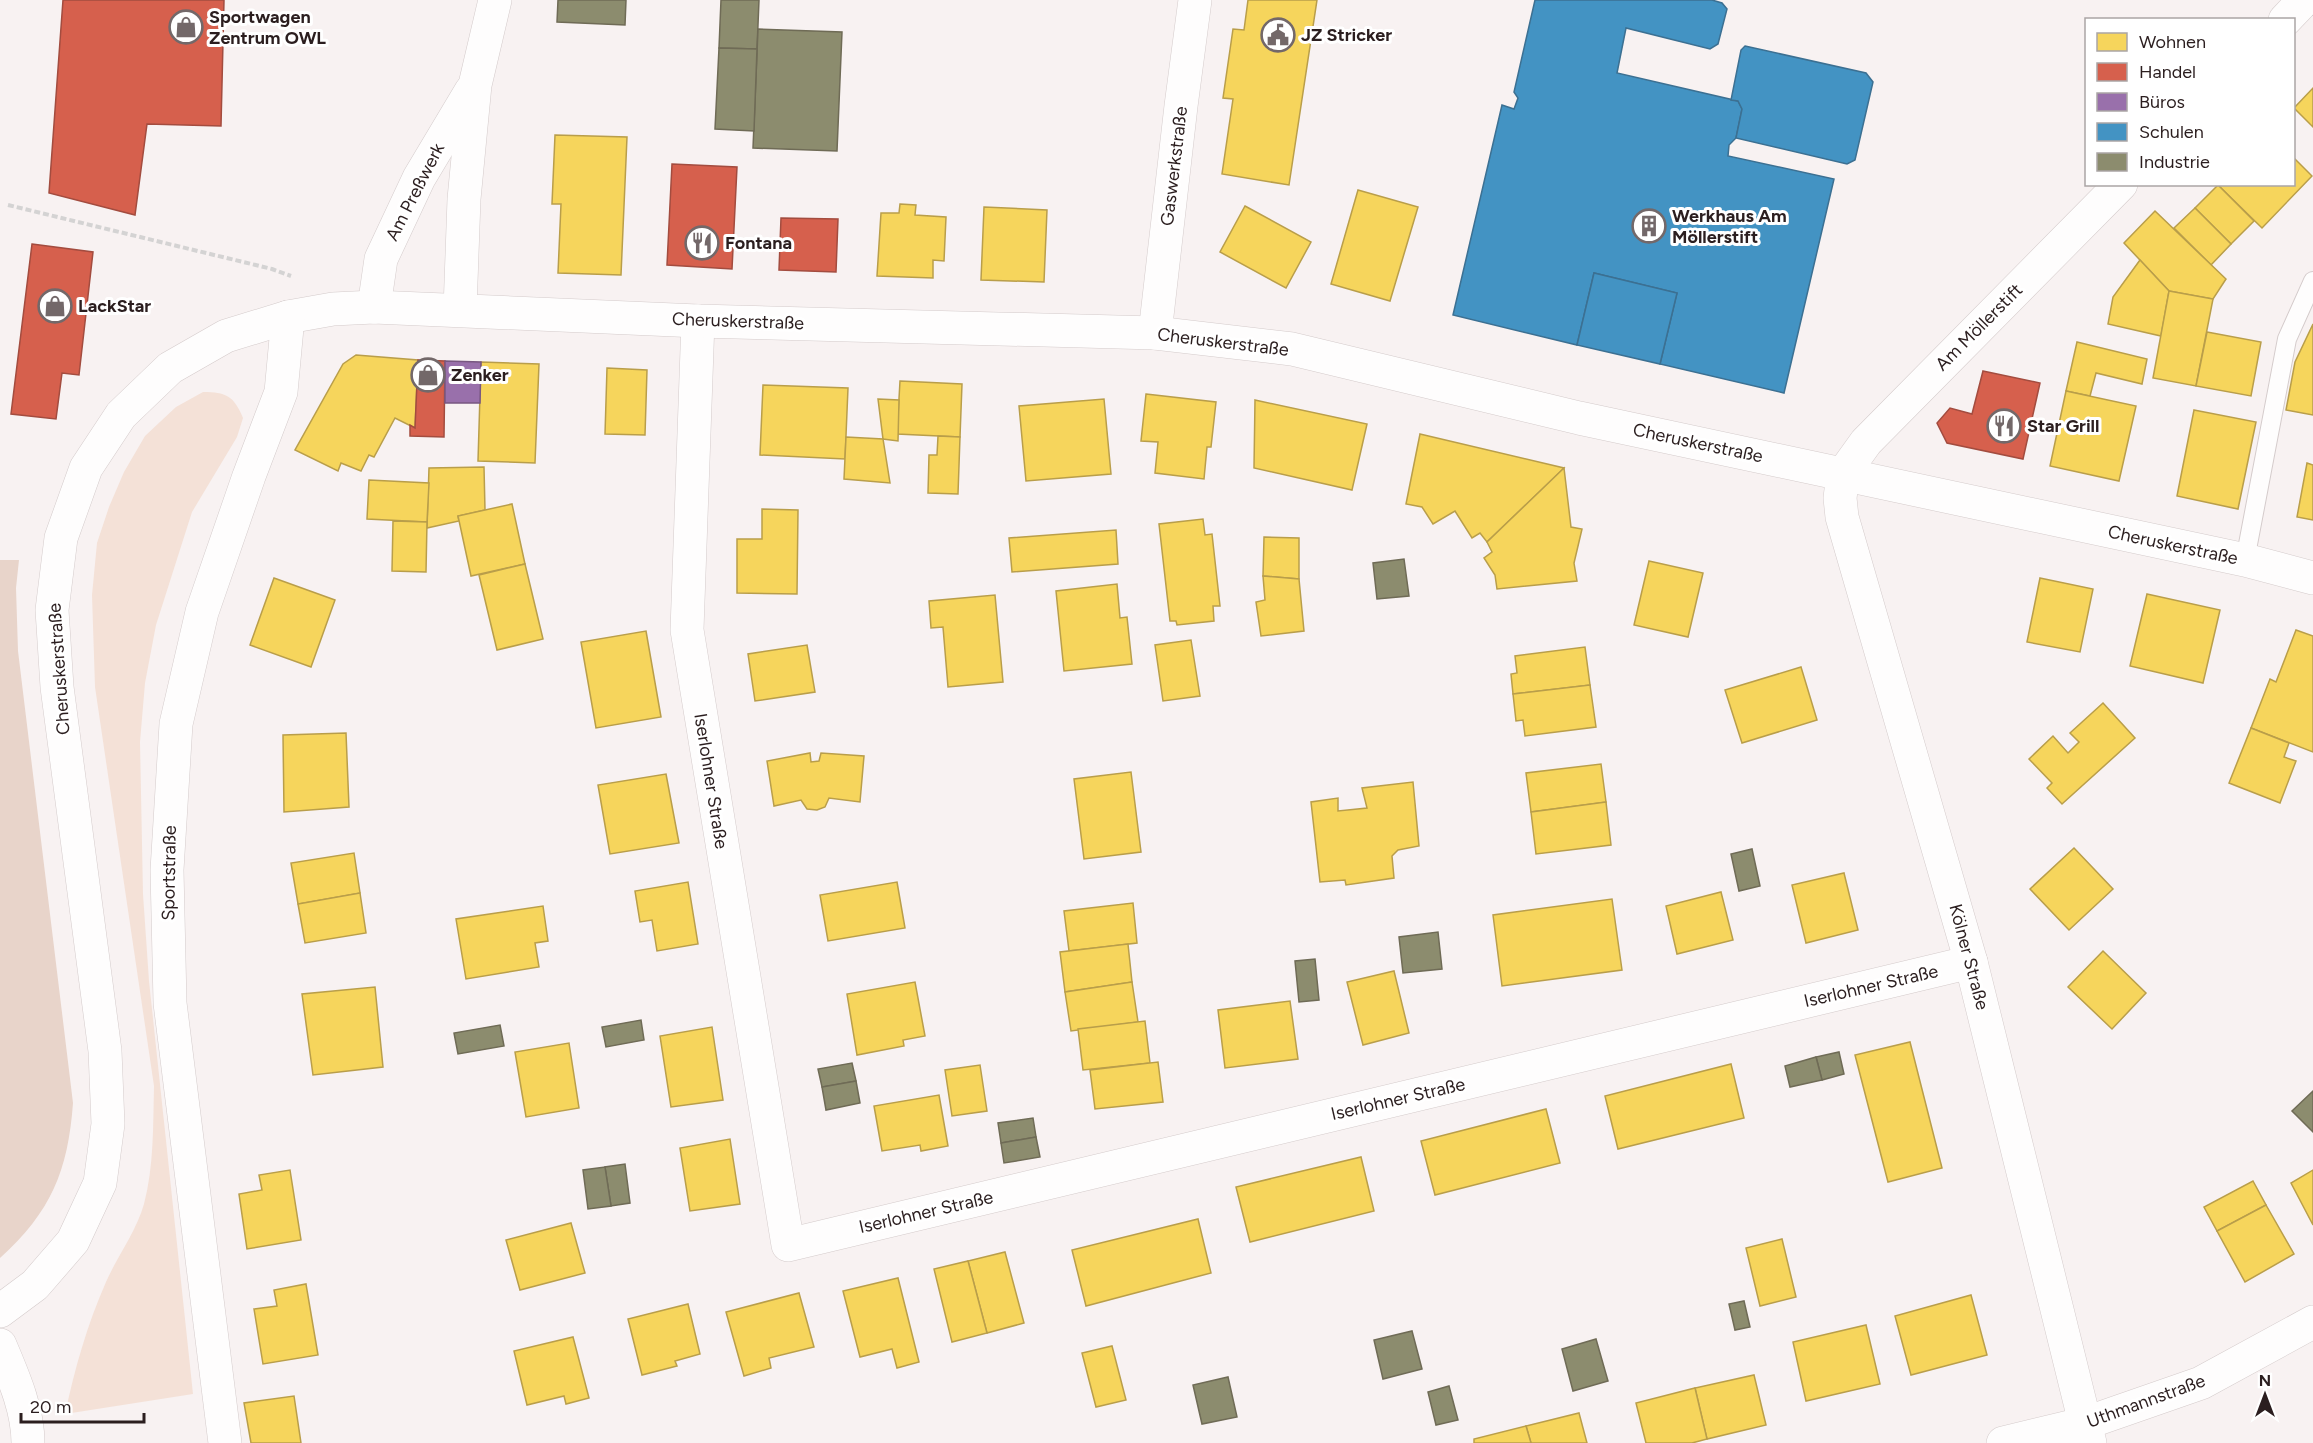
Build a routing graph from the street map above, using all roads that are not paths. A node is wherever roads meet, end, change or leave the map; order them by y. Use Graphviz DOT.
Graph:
graph roads {
  1 [pos="495,0"];
  2 [pos="1196,0"];
  3 [pos="2304,0"];
  4 [pos="2287,18"];
  5 [pos="475,85"];
  6 [pos="2119,186"];
  7 [pos="2313,281"];
  8 [pos="374,307"];
  9 [pos="460,310"];
  10 [pos="288,316"];
  11 [pos="698,321"];
  12 [pos="1155,333"];
  13 [pos="1843,474"];
  14 [pos="2245,560"];
  15 [pos="2313,578"];
  16 [pos="1971,962"];
  17 [pos="0,1311"];
  18 [pos="2313,1322"];
  19 [pos="0,1345"];
  20 [pos="2088,1433"];
  21 [pos="28,1443"];
  22 [pos="225,1443"];
  23 [pos="2003,1443"];
  1 -- 5 [label="street, Am Preßwerk"];
  2 -- 12 [label="street, Gaswerkstraße"];
  3 -- 4 [label="street"];
  5 -- 8 [label="street, Am Preßwerk"];
  5 -- 9 [label="street, Am Preßwerk"];
  6 -- 13 [label="street, Am Möllerstift"];
  7 -- 14 [label="lane"];
  8 -- 9 [label="street, Cheruskerstraße"];
  8 -- 10 [label="street, Cheruskerstraße"];
  9 -- 11 [label="street, Cheruskerstraße"];
  10 -- 17 [label="street, Cheruskerstraße"];
  10 -- 22 [label="street, Sportstraße"];
  11 -- 12 [label="street, Cheruskerstraße"];
  11 -- 16 [label="street, Iserlohner Straße"];
  12 -- 13 [label="street, Cheruskerstraße"];
  13 -- 14 [label="street, Cheruskerstraße"];
  13 -- 16 [label="street, Kölner Straße"];
  14 -- 15 [label="street, Cheruskerstraße"];
  16 -- 20 [label="street, Kölner Straße"];
  18 -- 20 [label="street, Uthmannstraße"];
  19 -- 21 [label="street"];
  20 -- 23 [label="street, Uthmannstraße"];
}
